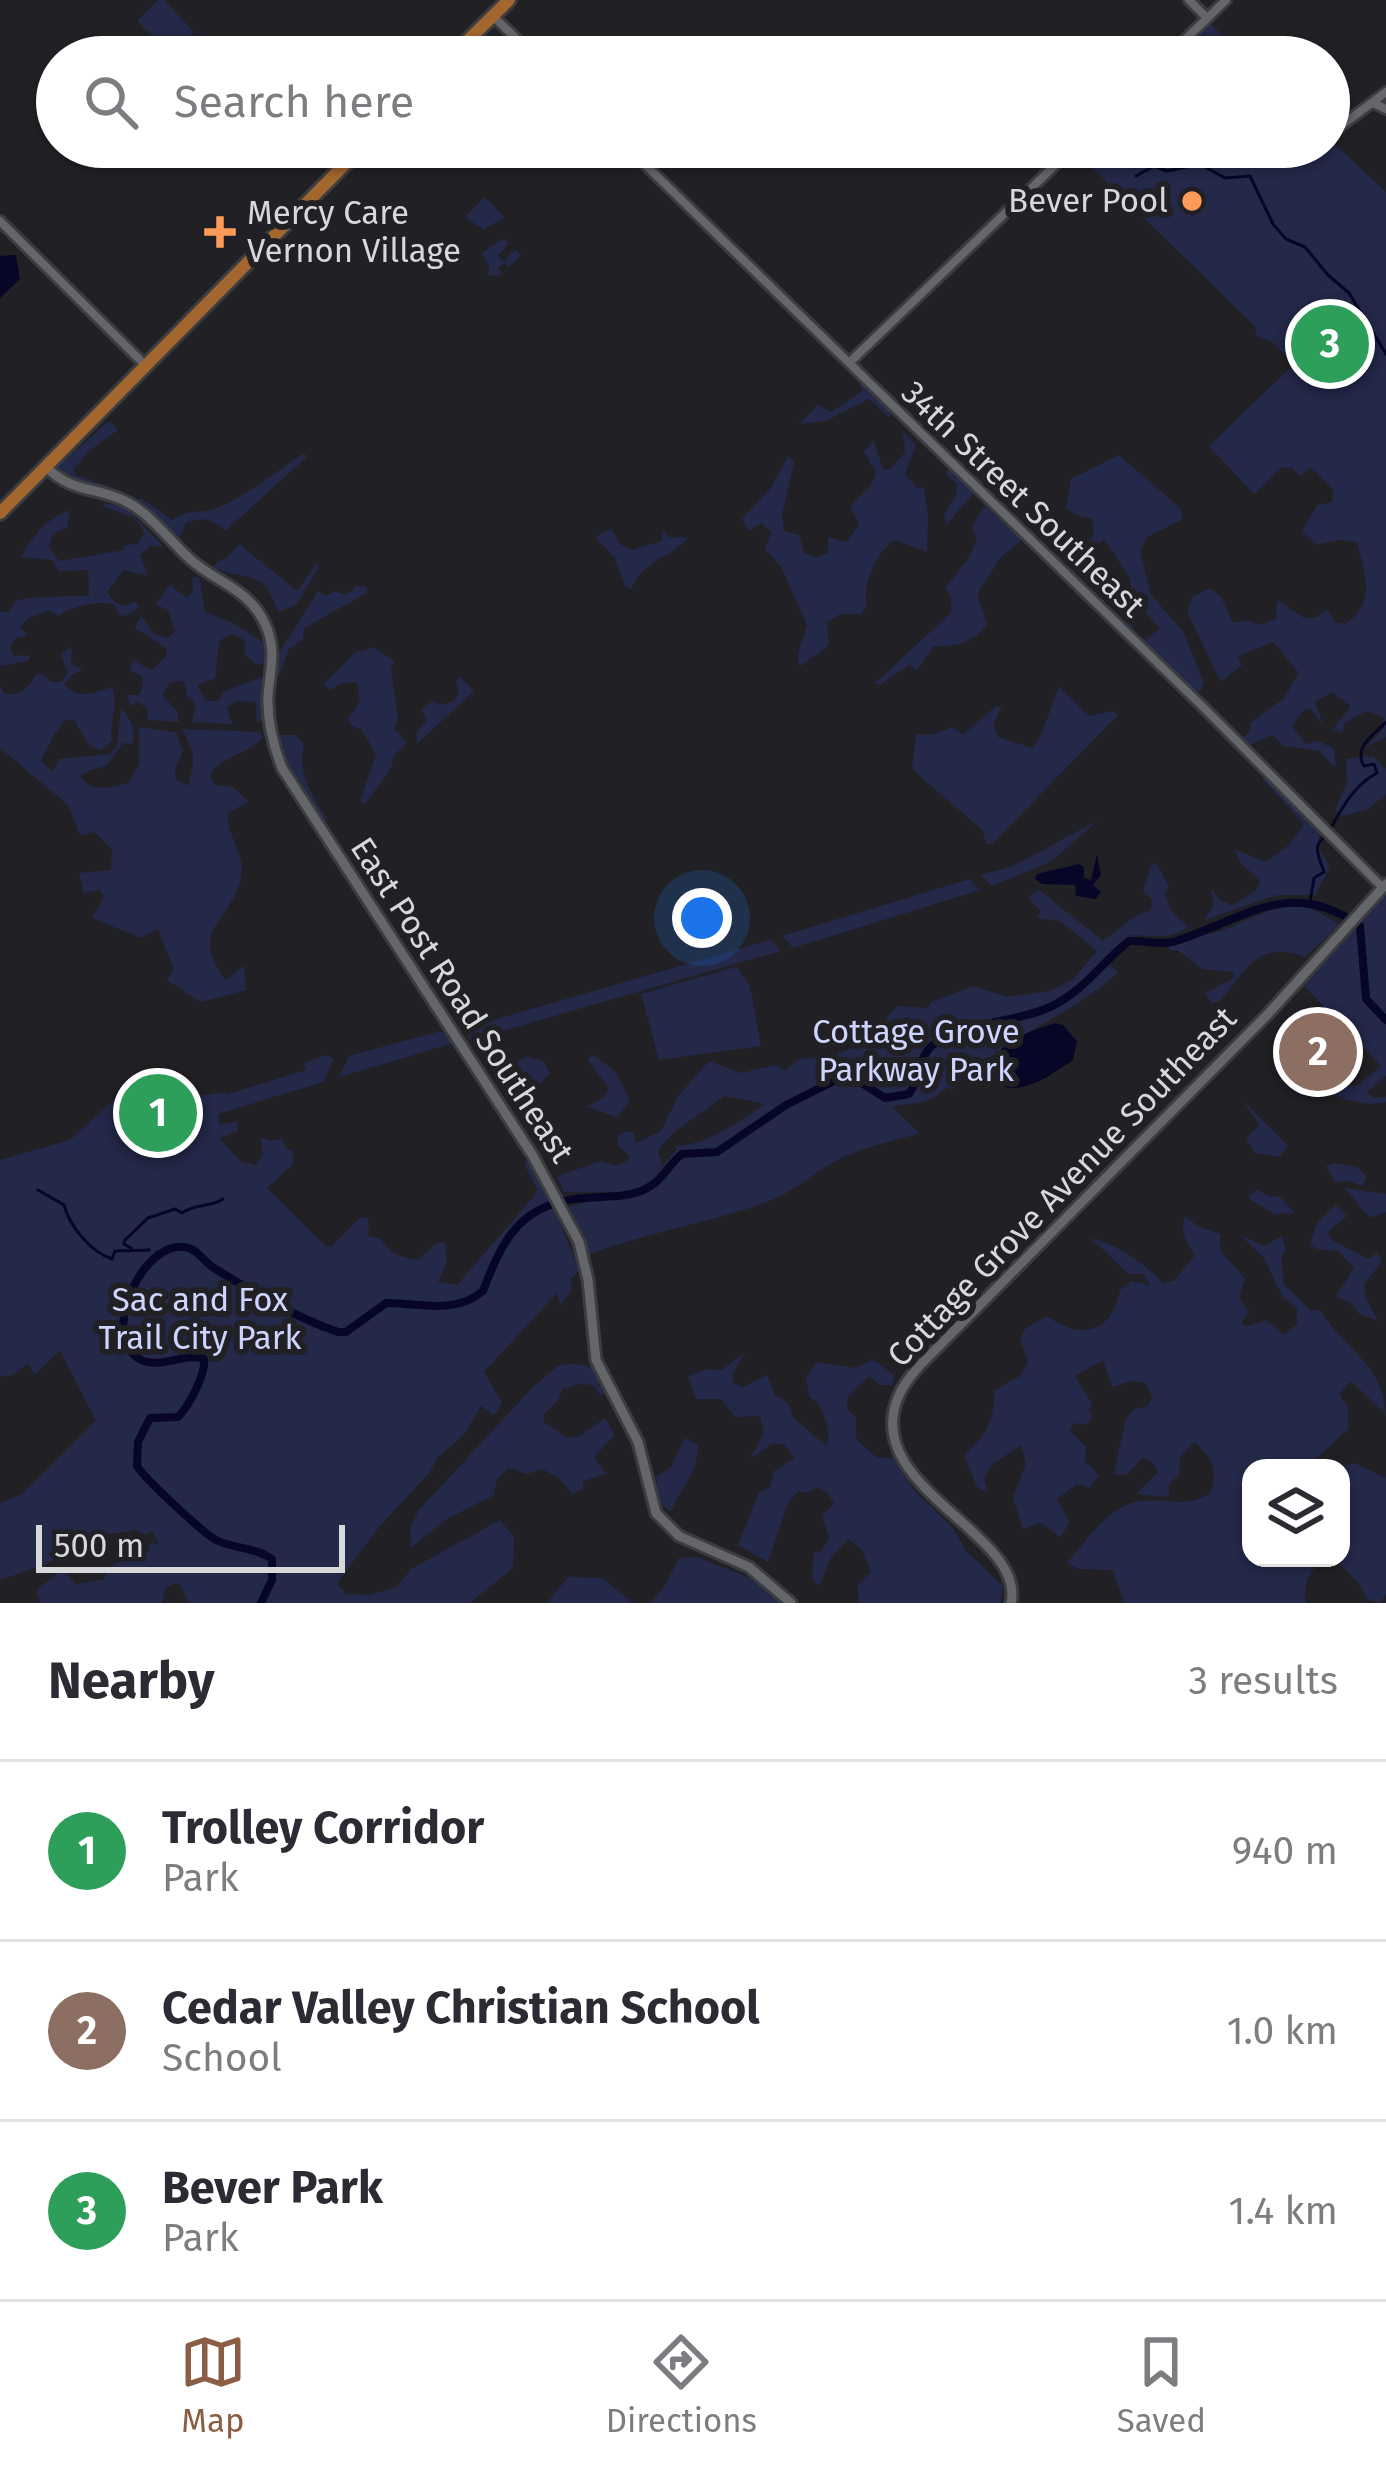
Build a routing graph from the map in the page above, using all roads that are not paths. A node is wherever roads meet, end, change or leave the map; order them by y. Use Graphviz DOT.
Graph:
graph roads {
  1 [pos="509,0"];
  2 [pos="1190,0"];
  3 [pos="1226,0"];
  4 [pos="493,16"];
  5 [pos="1208,18"];
  6 [pos="473,36"];
  7 [pos="513,36"];
  8 [pos="1189,36"];
  9 [pos="1382,100"];
  10 [pos="1350,121"];
  11 [pos="341,168"];
  12 [pos="649,168"];
  13 [pos="1052,168"];
  14 [pos="0,221"];
  15 [pos="849,363"];
  16 [pos="146,366"];
  17 [pos="46,467"];
  18 [pos="0,513"];
  19 [pos="1384,886"];
  20 [pos="791,1603"];
  21 [pos="1011,1603"];
  1 -- 4 [label="main road"];
  2 -- 5 [label="street"];
  3 -- 5 [label="street"];
  4 -- 6 [label="main road"];
  4 -- 7 [label="street"];
  5 -- 8 [label="street"];
  9 -- 10 [label="street"];
  11 -- 16 [label="main road"];
  12 -- 15 [label="street, 34th Street Southeast"];
  13 -- 15 [label="street"];
  14 -- 16 [label="street"];
  15 -- 19 [label="street, 34th Street Southeast"];
  16 -- 17 [label="main road"];
  17 -- 18 [label="main road"];
  17 -- 20 [label="main road, East Post Road Southeast"];
  19 -- 21 [label="main road, Cottage Grove Avenue Southeast"];
}
